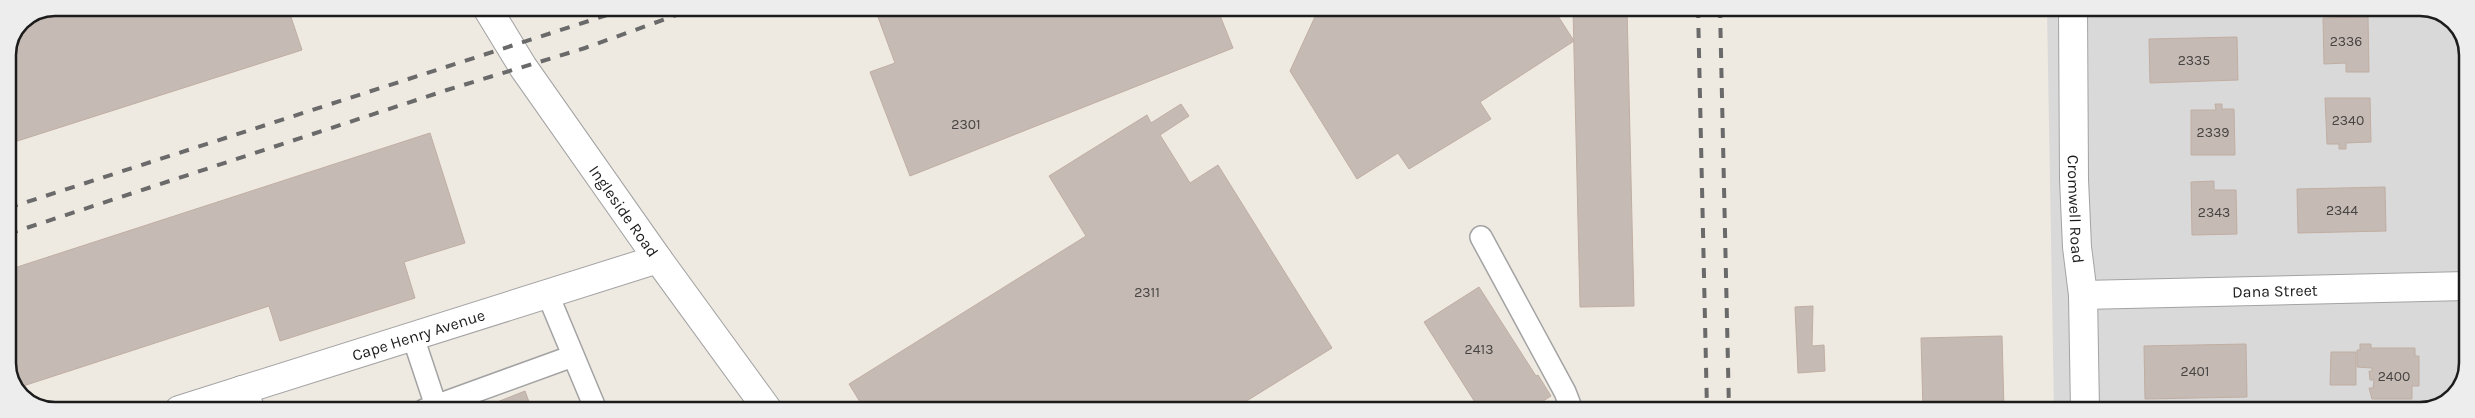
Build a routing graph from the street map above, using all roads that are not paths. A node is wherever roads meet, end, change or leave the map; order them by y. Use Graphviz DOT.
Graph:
graph roads {
  1 [pos="492,16"];
  2 [pos="2073,17"];
  3 [pos="1481,237"];
  4 [pos="658,259"];
  5 [pos="2458,286"];
  6 [pos="548,295"];
  7 [pos="2083,295"];
  8 [pos="413,336"];
  9 [pos="573,356"];
  10 [pos="246,400"];
  11 [pos="428,401"];
  12 [pos="449,401"];
  13 [pos="592,401"];
  14 [pos="762,401"];
  15 [pos="1569,402"];
  16 [pos="2085,402"];
  1 -- 4 [label="street, Ingleside Road"];
  2 -- 7 [label="street, Cromwell Road"];
  3 -- 15 [label="lane"];
  4 -- 6 [label="street, Cape Henry Avenue"];
  4 -- 14 [label="street, Ingleside Road"];
  5 -- 7 [label="street, Dana Street"];
  6 -- 8 [label="street, Cape Henry Avenue"];
  6 -- 9 [label="lane"];
  7 -- 16 [label="street, Cromwell Road"];
  8 -- 10 [label="street, Cape Henry Avenue"];
  8 -- 11 [label="lane"];
  9 -- 12 [label="lane"];
  9 -- 13 [label="lane"];
}
